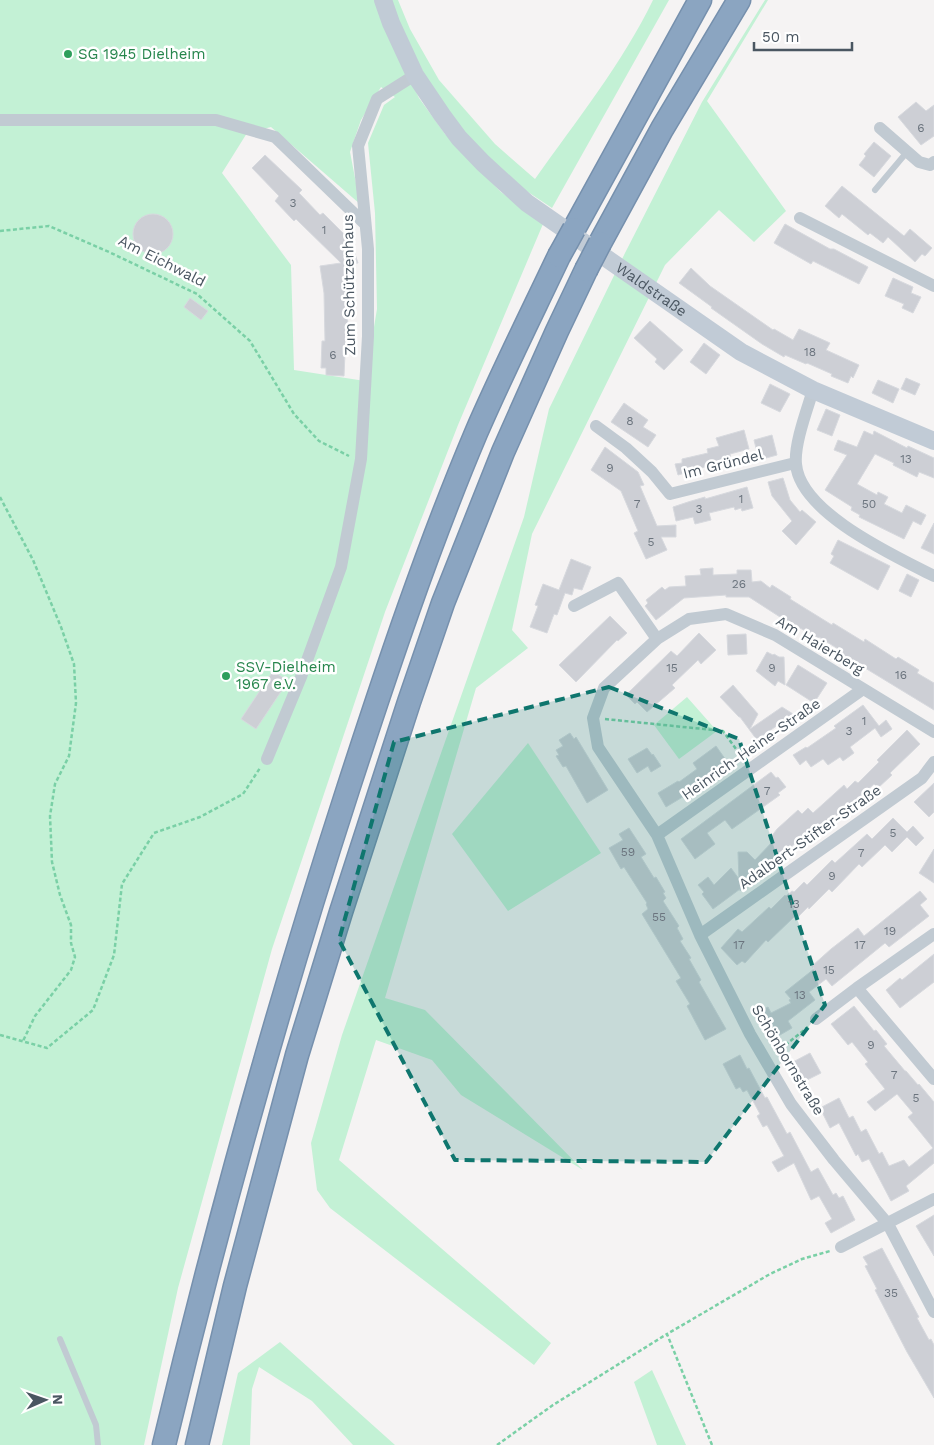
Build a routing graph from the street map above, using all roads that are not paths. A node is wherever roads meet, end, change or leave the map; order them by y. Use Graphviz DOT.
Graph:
graph roads {
  1 [pos="384,0"];
  2 [pos="700,0"];
  3 [pos="739,0"];
  4 [pos="416,74"];
  5 [pos="0,120"];
  6 [pos="880,128"];
  7 [pos="907,152"];
  8 [pos="934,162"];
  9 [pos="875,190"];
  10 [pos="800,218"];
  11 [pos="365,224"];
  12 [pos="934,286"];
  13 [pos="814,390"];
  14 [pos="596,426"];
  15 [pos="934,441"];
  16 [pos="795,463"];
  17 [pos="934,576"];
  18 [pos="574,606"];
  19 [pos="657,639"];
  20 [pos="863,689"];
  21 [pos="934,732"];
  22 [pos="267,758"];
  23 [pos="934,762"];
  24 [pos="657,834"];
  25 [pos="700,934"];
  26 [pos="934,934"];
  27 [pos="857,988"];
  28 [pos="816,1019"];
  29 [pos="934,1079"];
  30 [pos="934,1200"];
  31 [pos="888,1224"];
  32 [pos="841,1248"];
  33 [pos="934,1312"];
  34 [pos="60,1339"];
  35 [pos="98,1445"];
  36 [pos="164,1445"];
  37 [pos="197,1445"];
  1 -- 4 [label="street, Waldstraße"];
  2 -- 36 [label="highway, bridge"];
  3 -- 37 [label="highway, bridge"];
  4 -- 11 [label="street, Zum Schützenhaus"];
  4 -- 13 [label="street, Waldstraße"];
  5 -- 11 [label="street"];
  6 -- 7 [label="street"];
  7 -- 8 [label="street"];
  7 -- 9 [label="lane"];
  10 -- 12 [label="street"];
  11 -- 22 [label="street, Zum Schützenhaus"];
  13 -- 15 [label="street, Waldstraße"];
  13 -- 16 [label="street"];
  14 -- 16 [label="street, Im Gründel"];
  16 -- 17 [label="street"];
  18 -- 19 [label="street"];
  19 -- 20 [label="street, Am Haierberg"];
  19 -- 24 [label="street, Am Haierberg"];
  20 -- 21 [label="street, Am Haierberg"];
  20 -- 24 [label="street, Heinrich-Heine-Straße"];
  23 -- 25 [label="street, Adalbert-Stifter-Straße"];
  24 -- 25 [label="street, Schönbornstraße"];
  25 -- 31 [label="street, Schönbornstraße"];
  26 -- 27 [label="street"];
  27 -- 28 [label="street"];
  27 -- 29 [label="street"];
  30 -- 31 [label="street"];
  31 -- 32 [label="street"];
  31 -- 33 [label="street, Schönbornstraße"];
  34 -- 35 [label="lane"];
}
